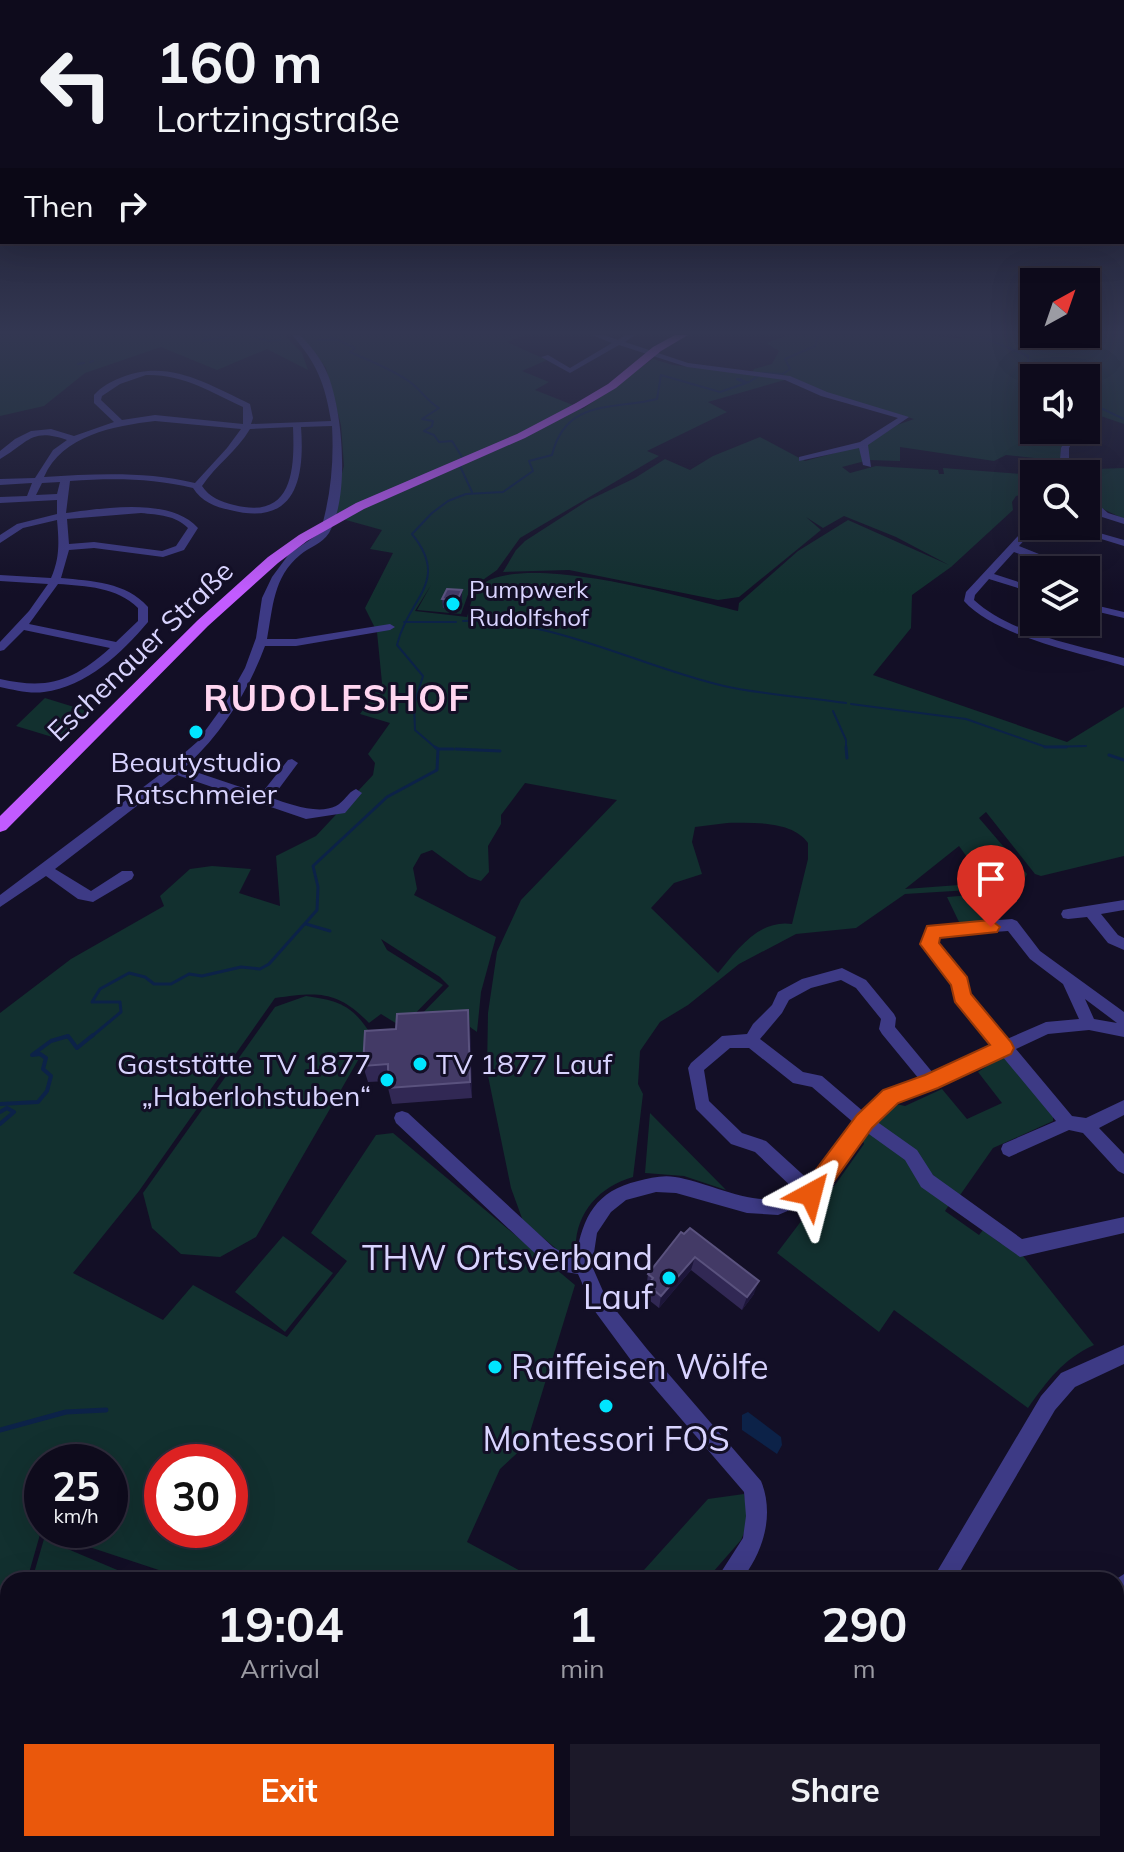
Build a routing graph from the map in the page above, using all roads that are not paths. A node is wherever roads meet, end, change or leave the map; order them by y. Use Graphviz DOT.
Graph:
graph roads {
  1 [pos="131,421"];
  2 [pos="189,421"];
  3 [pos="247,421"];
  4 [pos="548,421"];
  5 [pos="898,421"];
  6 [pos="120,423"];
  7 [pos="335,423"];
  8 [pos="297,426"];
  9 [pos="245,427"];
  10 [pos="74,439"];
  11 [pos="863,444"];
  12 [pos="1067,444"];
  13 [pos="0,456"];
  14 [pos="802,459"];
  15 [pos="1066,460"];
  16 [pos="868,465"];
  17 [pos="37,481"];
  18 [pos="65,481"];
  19 [pos="0,482"];
  20 [pos="197,486"];
  21 [pos="59,497"];
  22 [pos="30,499"];
  23 [pos="0,500"];
  24 [pos="1100,510"];
  25 [pos="61,518"];
  26 [pos="1124,521"];
  27 [pos="326,524"];
  28 [pos="1100,536"];
  29 [pos="0,540"];
  30 [pos="1021,540"];
  31 [pos="1124,543"];
  32 [pos="65,547"];
  33 [pos="1014,548"];
  34 [pos="1035,556"];
  35 [pos="988,575"];
  36 [pos="0,578"];
  37 [pos="54,582"];
  38 [pos="1020,585"];
  39 [pos="1100,609"];
  40 [pos="1124,615"];
  41 [pos="21,626"];
  42 [pos="390,627"];
  43 [pos="262,642"];
  44 [pos="118,646"];
  45 [pos="0,648"];
  46 [pos="1124,662"];
  47 [pos="0,683"];
  48 [pos="292,763"];
  49 [pos="173,769"];
  50 [pos="356,793"];
  51 [pos="263,800"];
  52 [pos="0,826"];
  53 [pos="47,870"];
  54 [pos="127,875"];
  55 [pos="0,902"];
  56 [pos="1120,906"];
  57 [pos="1090,911"];
  58 [pos="1068,914"];
  59 [pos="1108,932"];
  60 [pos="1124,944"];
  61 [pos="1069,980"];
  62 [pos="1124,1020"];
  63 [pos="1089,1024"];
  64 [pos="1124,1031"];
  65 [pos="752,1041"];
  66 [pos="1004,1048"];
  67 [pos="931,1082"];
  68 [pos="1124,1107"];
  69 [pos="402,1118"];
  70 [pos="864,1122"];
  71 [pos="1068,1123"];
  72 [pos="1087,1126"];
  73 [pos="1009,1149"];
  74 [pos="1124,1166"];
  75 [pos="811,1194"];
  76 [pos="1124,1225"];
  77 [pos="583,1266"];
  78 [pos="1124,1354"];
  79 [pos="734,1572"];
  80 [pos="948,1572"];
  1 -- 6 [label="street"];
  2 -- 9 [label="street"];
  3 -- 9 [label="street"];
  4 -- 27 [label="main road, Eschenauer Straße"];
  5 -- 11 [label="street"];
  6 -- 10 [label="street"];
  7 -- 8 [label="street"];
  7 -- 27 [label="street"];
  8 -- 9 [label="street"];
  8 -- 20 [label="street"];
  9 -- 20 [label="street"];
  10 -- 13 [label="street"];
  10 -- 17 [label="street"];
  11 -- 14 [label="street"];
  11 -- 16 [label="street"];
  12 -- 15 [label="street"];
  17 -- 18 [label="street"];
  17 -- 19 [label="street"];
  17 -- 22 [label="street"];
  18 -- 20 [label="street"];
  18 -- 21 [label="street"];
  21 -- 22 [label="street"];
  21 -- 25 [label="street"];
  22 -- 23 [label="street"];
  24 -- 26 [label="street"];
  25 -- 29 [label="street"];
  25 -- 32 [label="street"];
  25 -- 32 [label="street"];
  27 -- 43 [label="street"];
  27 -- 52 [label="main road, Eschenauer Straße"];
  28 -- 31 [label="street"];
  30 -- 33 [label="street"];
  32 -- 37 [label="street"];
  33 -- 34 [label="street"];
  33 -- 35 [label="street"];
  35 -- 38 [label="street"];
  35 -- 46 [label="street"];
  36 -- 37 [label="street"];
  37 -- 41 [label="street"];
  37 -- 44 [label="street"];
  39 -- 40 [label="street"];
  41 -- 44 [label="street"];
  41 -- 45 [label="street"];
  42 -- 43 [label="street"];
  43 -- 49 [label="street"];
  44 -- 47 [label="street"];
  48 -- 51 [label="street"];
  49 -- 51 [label="street"];
  49 -- 53 [label="street"];
  50 -- 51 [label="street"];
  53 -- 54 [label="street"];
  53 -- 55 [label="street"];
  56 -- 57 [label="street"];
  56 -- 59 [label="street"];
  57 -- 58 [label="street"];
  57 -- 59 [label="street"];
  59 -- 60 [label="street"];
  61 -- 62 [label="street"];
  61 -- 63 [label="street"];
  61 -- 66 [label="street"];
  63 -- 64 [label="street"];
  63 -- 66 [label="street"];
  65 -- 67 [label="street"];
  65 -- 70 [label="street"];
  65 -- 75 [label="street"];
  66 -- 67 [label="street"];
  66 -- 71 [label="street"];
  67 -- 70 [label="street"];
  68 -- 72 [label="street"];
  69 -- 77 [label="street"];
  70 -- 75 [label="street"];
  70 -- 76 [label="street"];
  71 -- 72 [label="street"];
  71 -- 73 [label="street"];
  72 -- 74 [label="street"];
  75 -- 77 [label="street"];
  77 -- 79 [label="street"];
  78 -- 80 [label="street"];
}
